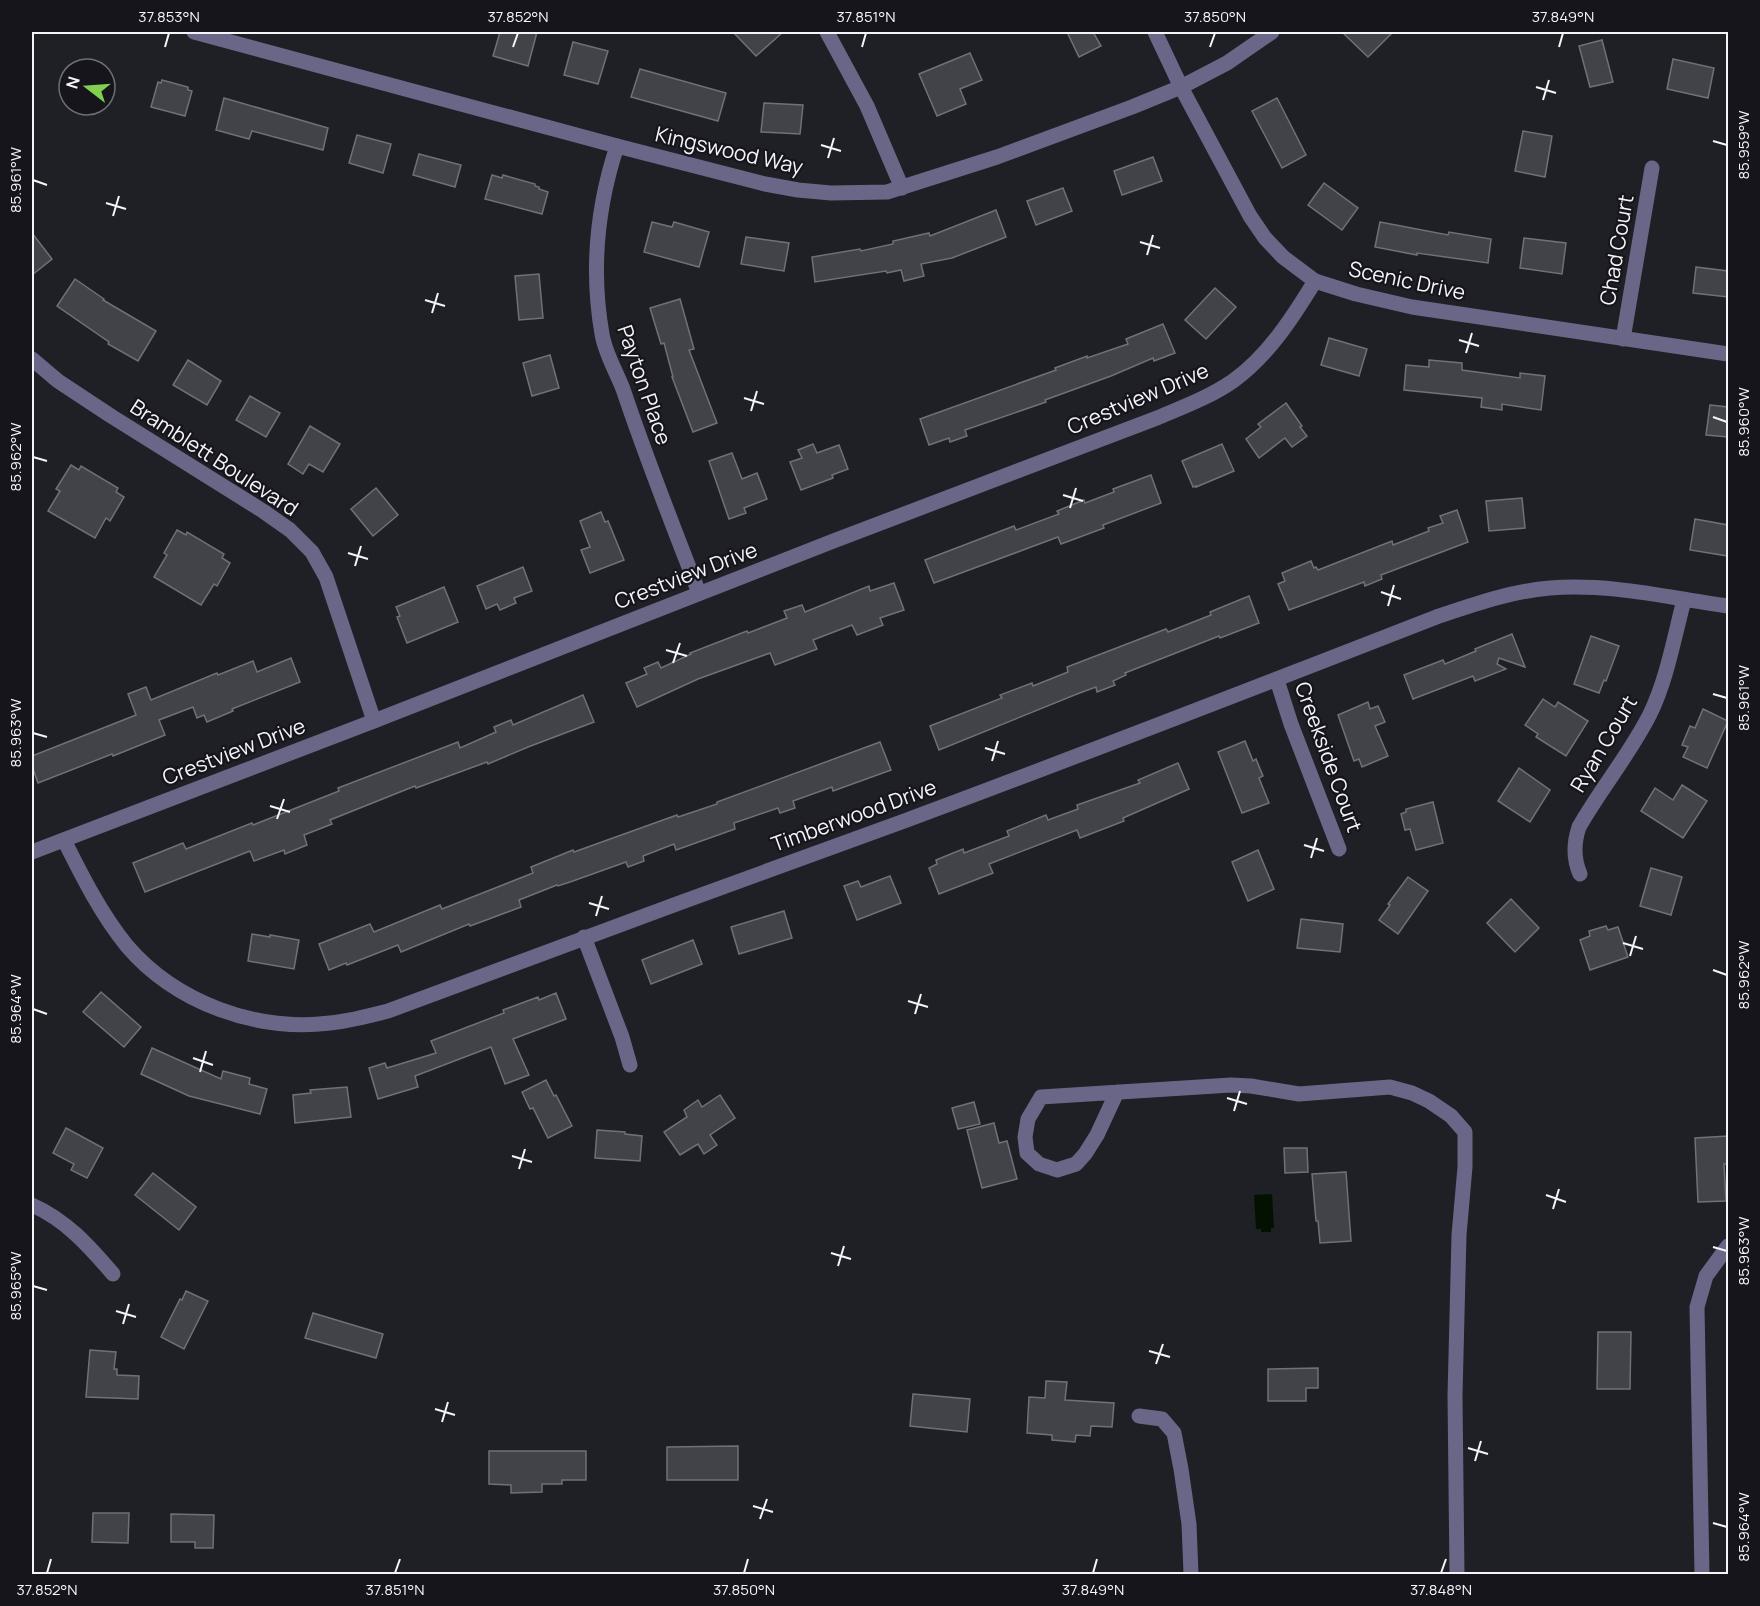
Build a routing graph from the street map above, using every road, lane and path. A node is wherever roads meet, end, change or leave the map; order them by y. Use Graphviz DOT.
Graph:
graph roads {
  1 [pos="194,32"];
  2 [pos="827,32"];
  3 [pos="1155,32"];
  4 [pos="1272,32"];
  5 [pos="1181,87"];
  6 [pos="617,146"];
  7 [pos="1652,168"];
  8 [pos="902,188"];
  9 [pos="1315,281"];
  10 [pos="1623,339"];
  11 [pos="1728,354"];
  12 [pos="32,359"];
  13 [pos="699,593"];
  14 [pos="1684,600"];
  15 [pos="1728,606"];
  16 [pos="1277,680"];
  17 [pos="374,722"];
  18 [pos="64,840"];
  19 [pos="1340,849"];
  20 [pos="32,852"];
  21 [pos="1580,874"];
  22 [pos="584,937"];
  23 [pos="630,1065"];
  24 [pos="1117,1092"];
  25 [pos="32,1205"];
  26 [pos="1728,1246"];
  27 [pos="113,1274"];
  28 [pos="1139,1416"];
  29 [pos="1191,1575"];
  30 [pos="1457,1575"];
  31 [pos="1702,1575"];
  1 -- 6 [label="street, Kingswood Way"];
  2 -- 8 [label="street"];
  3 -- 5 [label="street, Scenic Drive"];
  4 -- 5 [label="street, Kingswood Way"];
  5 -- 8 [label="street, Kingswood Way"];
  5 -- 9 [label="street, Scenic Drive"];
  6 -- 8 [label="street, Kingswood Way"];
  6 -- 13 [label="street, Payton Place"];
  7 -- 10 [label="street, Chad Court"];
  9 -- 10 [label="street, Scenic Drive"];
  9 -- 13 [label="street, Crestview Drive"];
  10 -- 11 [label="street, Scenic Drive"];
  12 -- 17 [label="street, Bramblett Boulevard"];
  13 -- 17 [label="street, Crestview Drive"];
  14 -- 15 [label="street, Timberwood Drive"];
  14 -- 16 [label="street, Timberwood Drive"];
  14 -- 21 [label="street, Ryan Court"];
  16 -- 19 [label="street, Creekside Court"];
  16 -- 22 [label="street, Timberwood Drive"];
  17 -- 18 [label="street, Crestview Drive"];
  18 -- 20 [label="street, Crestview Drive"];
  18 -- 22 [label="street, Timberwood Drive"];
  22 -- 23 [label="street"];
  24 -- 24 [label="street"];
  24 -- 30 [label="street"];
  25 -- 27 [label="street"];
  26 -- 31 [label="street"];
  28 -- 29 [label="street"];
}
